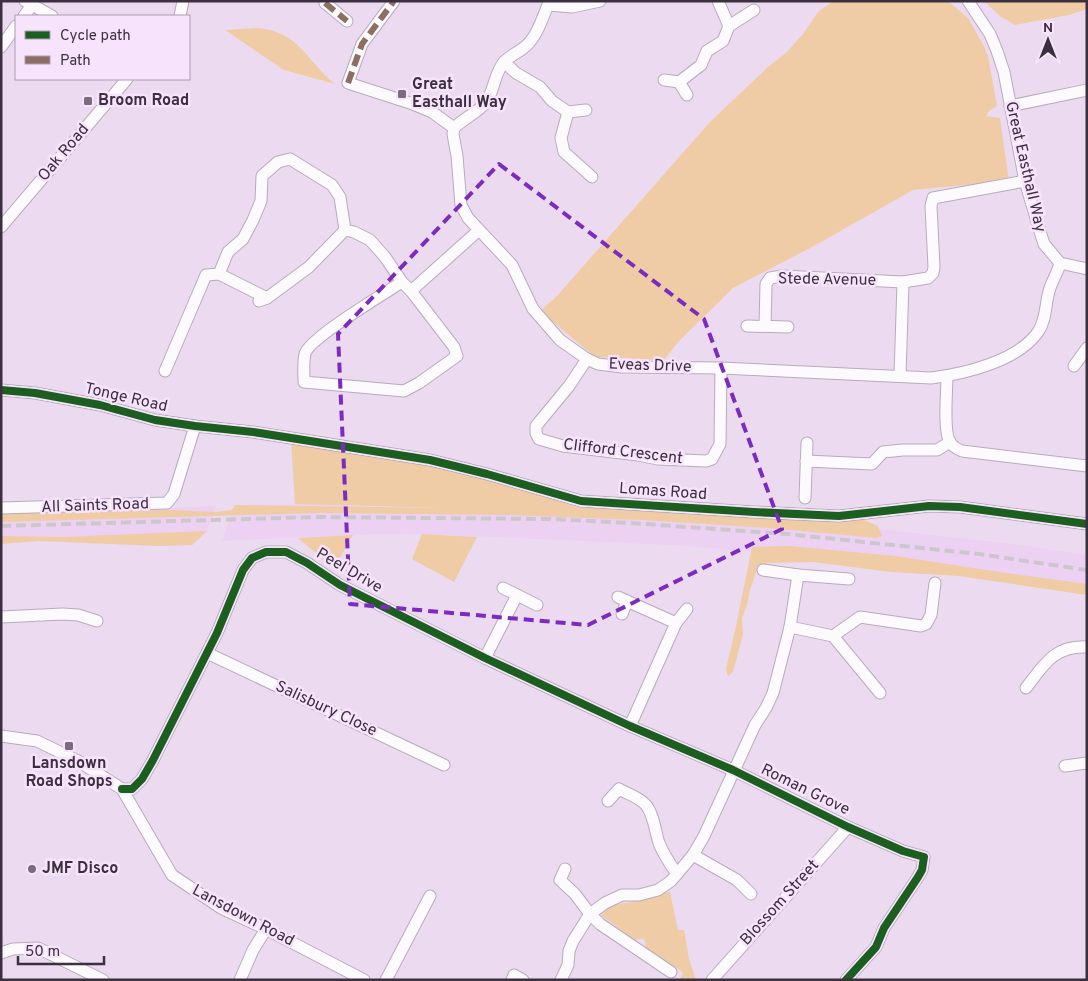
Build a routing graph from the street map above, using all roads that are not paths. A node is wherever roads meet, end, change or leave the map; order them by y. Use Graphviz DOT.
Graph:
graph roads {
  1 [pos="183,1"];
  2 [pos="394,1"];
  3 [pos="600,1"];
  4 [pos="718,1"];
  5 [pos="968,1"];
  6 [pos="28,3"];
  7 [pos="546,3"];
  8 [pos="324,5"];
  9 [pos="754,10"];
  10 [pos="24,15"];
  11 [pos="50,15"];
  12 [pos="180,15"];
  13 [pos="347,21"];
  14 [pos="729,26"];
  15 [pos="15,27"];
  16 [pos="1,47"];
  17 [pos="504,62"];
  18 [pos="126,80"];
  19 [pos="664,80"];
  20 [pos="679,82"];
  21 [pos="1087,90"];
  22 [pos="688,96"];
  23 [pos="1010,106"];
  24 [pos="586,110"];
  25 [pos="568,112"];
  26 [pos="454,128"];
  27 [pos="592,177"];
  28 [pos="1025,180"];
  29 [pos="1,227"];
  30 [pos="345,230"];
  31 [pos="478,231"];
  32 [pos="1060,263"];
  33 [pos="1087,269"];
  34 [pos="219,274"];
  35 [pos="402,282"];
  36 [pos="903,282"];
  37 [pos="411,290"];
  38 [pos="747,326"];
  39 [pos="765,326"];
  40 [pos="788,327"];
  41 [pos="587,359"];
  42 [pos="722,368"];
  43 [pos="165,371"];
  44 [pos="900,376"];
  45 [pos="947,376"];
  46 [pos="1,390"];
  47 [pos="195,426"];
  48 [pos="244,431"];
  49 [pos="950,442"];
  50 [pos="807,443"];
  51 [pos="806,461"];
  52 [pos="1087,466"];
  53 [pos="805,498"];
  54 [pos="1,508"];
  55 [pos="1087,524"];
  56 [pos="762,570"];
  57 [pos="798,575"];
  58 [pos="849,579"];
  59 [pos="935,583"];
  60 [pos="504,588"];
  61 [pos="516,595"];
  62 [pos="537,604"];
  63 [pos="686,609"];
  64 [pos="622,614"];
  65 [pos="1,617"];
  66 [pos="97,621"];
  67 [pos="676,624"];
  68 [pos="790,627"];
  69 [pos="833,636"];
  70 [pos="1087,647"];
  71 [pos="208,653"];
  72 [pos="485,658"];
  73 [pos="1026,688"];
  74 [pos="880,692"];
  75 [pos="630,726"];
  76 [pos="1,736"];
  77 [pos="676,745"];
  78 [pos="1087,763"];
  79 [pos="444,765"];
  80 [pos="1065,766"];
  81 [pos="733,770"];
  82 [pos="122,789"];
  83 [pos="608,801"];
  84 [pos="848,827"];
  85 [pos="693,855"];
  86 [pos="565,869"];
  87 [pos="677,874"];
  88 [pos="751,894"];
  89 [pos="430,896"];
  90 [pos="590,914"];
  91 [pos="266,929"];
  92 [pos="1,953"];
  93 [pos="671,972"];
  94 [pos="103,980"];
  95 [pos="240,980"];
  96 [pos="364,980"];
  97 [pos="386,980"];
  98 [pos="512,980"];
  99 [pos="523,980"];
  100 [pos="560,980"];
  101 [pos="712,980"];
  102 [pos="846,980"];
  1 -- 12 [label="street"];
  2 -- 26 [label="street"];
  3 -- 7 [label="street"];
  4 -- 14 [label="street"];
  5 -- 23 [label="street, Great Easthall Way"];
  6 -- 10 [label="street"];
  6 -- 11 [label="street"];
  7 -- 17 [label="street"];
  8 -- 13 [label="street"];
  9 -- 14 [label="street"];
  14 -- 20 [label="street"];
  15 -- 16 [label="street"];
  17 -- 25 [label="street"];
  17 -- 26 [label="street"];
  18 -- 29 [label="street, Oak Road"];
  19 -- 20 [label="street"];
  20 -- 22 [label="street"];
  21 -- 23 [label="street"];
  23 -- 28 [label="street, Great Easthall Way"];
  24 -- 25 [label="street"];
  25 -- 27 [label="street"];
  26 -- 31 [label="street, Eveas Drive"];
  28 -- 32 [label="street, Great Easthall Way"];
  28 -- 36 [label="street, Stede Avenue"];
  30 -- 34 [label="street"];
  30 -- 34 [label="street"];
  30 -- 35 [label="street"];
  31 -- 37 [label="street"];
  31 -- 41 [label="street, Eveas Drive"];
  32 -- 33 [label="street"];
  32 -- 45 [label="street"];
  34 -- 43 [label="street"];
  35 -- 37 [label="street"];
  35 -- 37 [label="street"];
  36 -- 39 [label="street, Stede Avenue"];
  36 -- 44 [label="street"];
  38 -- 39 [label="street"];
  39 -- 40 [label="street"];
  41 -- 42 [label="street, Eveas Drive"];
  41 -- 42 [label="street, Clifford Crescent"];
  42 -- 44 [label="street, Eveas Drive"];
  44 -- 45 [label="street"];
  45 -- 49 [label="street"];
  46 -- 47 [label="street, Tonge Road"];
  47 -- 48 [label="street, Tonge Road"];
  47 -- 54 [label="street, All Saints Road"];
  48 -- 55 [label="street, Lomas Road"];
  49 -- 51 [label="street"];
  49 -- 52 [label="street"];
  50 -- 51 [label="street"];
  51 -- 53 [label="street"];
  56 -- 57 [label="street"];
  57 -- 58 [label="street"];
  57 -- 68 [label="street"];
  59 -- 69 [label="street"];
  60 -- 61 [label="street"];
  61 -- 62 [label="street"];
  61 -- 72 [label="street"];
  63 -- 67 [label="street"];
  64 -- 67 [label="street"];
  65 -- 66 [label="street"];
  67 -- 75 [label="street"];
  68 -- 69 [label="street"];
  68 -- 81 [label="street"];
  69 -- 74 [label="street"];
  70 -- 73 [label="street"];
  71 -- 72 [label="street, Peel Drive"];
  71 -- 79 [label="street, Salisbury Close"];
  71 -- 82 [label="street, Peel Drive"];
  72 -- 75 [label="street, Peel Drive"];
  75 -- 77 [label="street, Peel Drive"];
  76 -- 82 [label="street, Lansdown Road"];
  77 -- 81 [label="street, Roman Grove"];
  78 -- 80 [label="street"];
  81 -- 84 [label="street, Roman Grove"];
  81 -- 85 [label="street"];
  82 -- 91 [label="street, Lansdown Road"];
  83 -- 87 [label="street"];
  84 -- 101 [label="street, Blossom Street"];
  84 -- 102 [label="street, Roman Grove"];
  85 -- 87 [label="street"];
  85 -- 88 [label="street"];
  86 -- 90 [label="street"];
  87 -- 90 [label="street"];
  89 -- 97 [label="street"];
  90 -- 93 [label="street"];
  90 -- 100 [label="street"];
  91 -- 95 [label="street"];
  91 -- 96 [label="street, Lansdown Road"];
  92 -- 94 [label="street"];
  98 -- 99 [label="street"];
}
